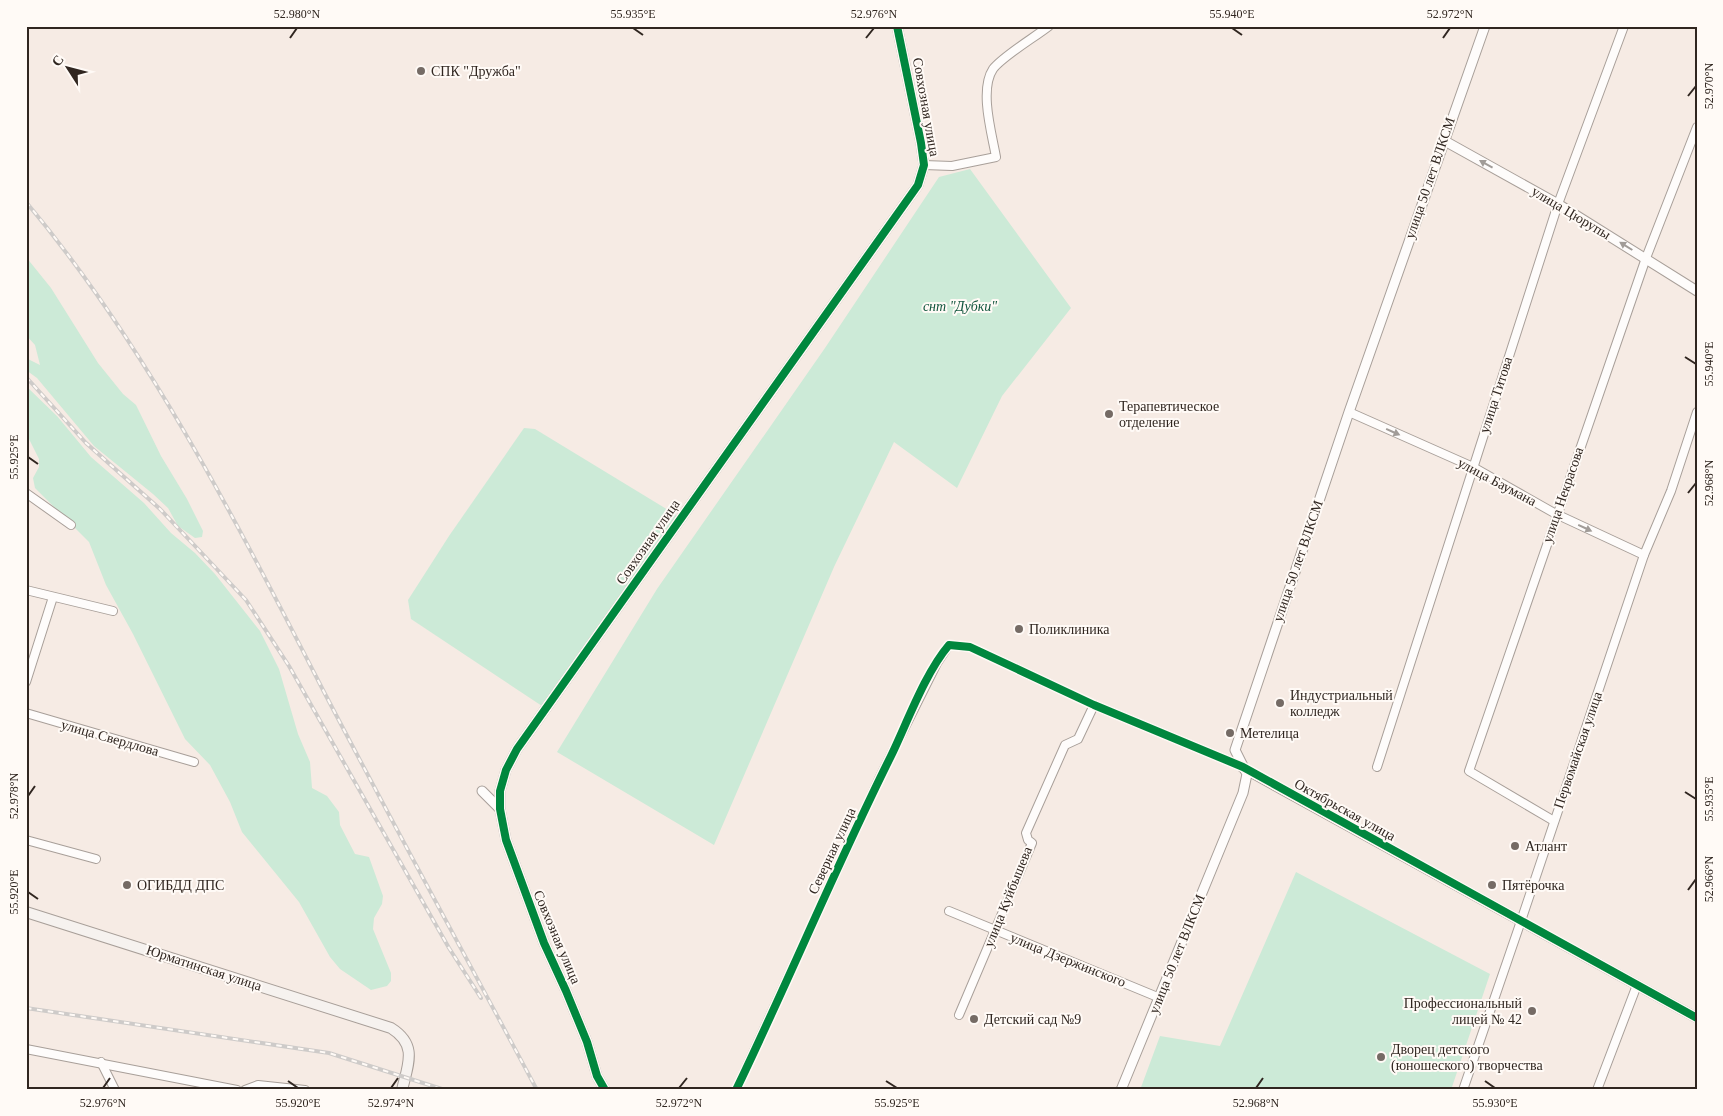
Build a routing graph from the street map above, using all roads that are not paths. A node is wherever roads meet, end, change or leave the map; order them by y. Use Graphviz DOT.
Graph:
graph roads {
  1 [pos="897,26"];
  2 [pos="1049,26"];
  3 [pos="1485,26"];
  4 [pos="1624,26"];
  5 [pos="1697,127"];
  6 [pos="1443,140"];
  7 [pos="924,165"];
  8 [pos="1558,204"];
  9 [pos="1646,258"];
  10 [pos="1697,291"];
  11 [pos="1349,412"];
  12 [pos="1697,412"];
  13 [pos="1473,467"];
  14 [pos="26,493"];
  15 [pos="1556,514"];
  16 [pos="70,525"];
  17 [pos="1644,555"];
  18 [pos="26,590"];
  19 [pos="53,597"];
  20 [pos="113,611"];
  21 [pos="970,647"];
  22 [pos="26,682"];
  23 [pos="1094,704"];
  24 [pos="26,713"];
  25 [pos="194,762"];
  26 [pos="1377,767"];
  27 [pos="1243,768"];
  28 [pos="482,791"];
  29 [pos="500,809"];
  30 [pos="1554,821"];
  31 [pos="26,840"];
  32 [pos="96,859"];
  33 [pos="949,911"];
  34 [pos="26,912"];
  35 [pos="1522,921"];
  36 [pos="995,929"];
  37 [pos="1637,985"];
  38 [pos="1160,998"];
  39 [pos="959,1015"];
  40 [pos="1697,1018"];
  41 [pos="26,1049"];
  42 [pos="101,1062"];
  43 [pos="233,1088"];
  44 [pos="115,1090"];
  45 [pos="245,1090"];
  46 [pos="305,1090"];
  47 [pos="402,1090"];
  48 [pos="605,1090"];
  49 [pos="736,1090"];
  50 [pos="1121,1090"];
  51 [pos="1463,1090"];
  52 [pos="1597,1090"];
  1 -- 7 [label="street, Совхозная улица"];
  2 -- 7 [label="street"];
  3 -- 6 [label="street, улица 50 лет ВЛКСМ"];
  4 -- 8 [label="street, улица Титова"];
  5 -- 9 [label="street, улица Некрасова"];
  8 -- 6 [label="street, улица Цюрупы, one-way"];
  6 -- 11 [label="street, улица 50 лет ВЛКСМ"];
  7 -- 29 [label="street, Совхозная улица"];
  9 -- 8 [label="street, улица Цюрупы, one-way"];
  8 -- 13 [label="street, улица Титова"];
  9 -- 10 [label="street, улица Цюрупы"];
  9 -- 15 [label="street, улица Некрасова"];
  11 -- 13 [label="street, улица Баумана, one-way"];
  11 -- 27 [label="street, улица 50 лет ВЛКСМ"];
  12 -- 17 [label="street, Первомайская улица"];
  13 -- 15 [label="street, улица Баумана"];
  13 -- 26 [label="street, улица Титова"];
  14 -- 16 [label="street"];
  15 -- 17 [label="street, улица Баумана, one-way"];
  15 -- 30 [label="street, улица Некрасова"];
  17 -- 30 [label="street, Первомайская улица"];
  18 -- 19 [label="street"];
  19 -- 20 [label="street"];
  19 -- 22 [label="street"];
  21 -- 23 [label="street, Октябрьская улица"];
  21 -- 49 [label="street, Северная улица"];
  23 -- 27 [label="street, Октябрьская улица"];
  23 -- 36 [label="street, улица Куйбышева"];
  24 -- 25 [label="street, улица Свердлова"];
  27 -- 35 [label="street, Октябрьская улица"];
  27 -- 38 [label="street, улица 50 лет ВЛКСМ"];
  28 -- 29 [label="street"];
  29 -- 48 [label="street, Совхозная улица"];
  30 -- 35 [label="street, Первомайская улица"];
  31 -- 32 [label="street"];
  33 -- 36 [label="street, улица Дзержинского"];
  34 -- 47 [label="main road, Юрматинская улица"];
  35 -- 37 [label="street, Октябрьская улица"];
  35 -- 51 [label="street, Первомайская улица"];
  36 -- 38 [label="street, улица Дзержинского"];
  36 -- 39 [label="street, улица Куйбышева"];
  37 -- 40 [label="street, Октябрьская улица"];
  37 -- 52 [label="street"];
  38 -- 50 [label="street, улица 50 лет ВЛКСМ"];
  41 -- 42 [label="street"];
  42 -- 43 [label="street"];
  42 -- 44 [label="street"];
  45 -- 46 [label="street"];
}
